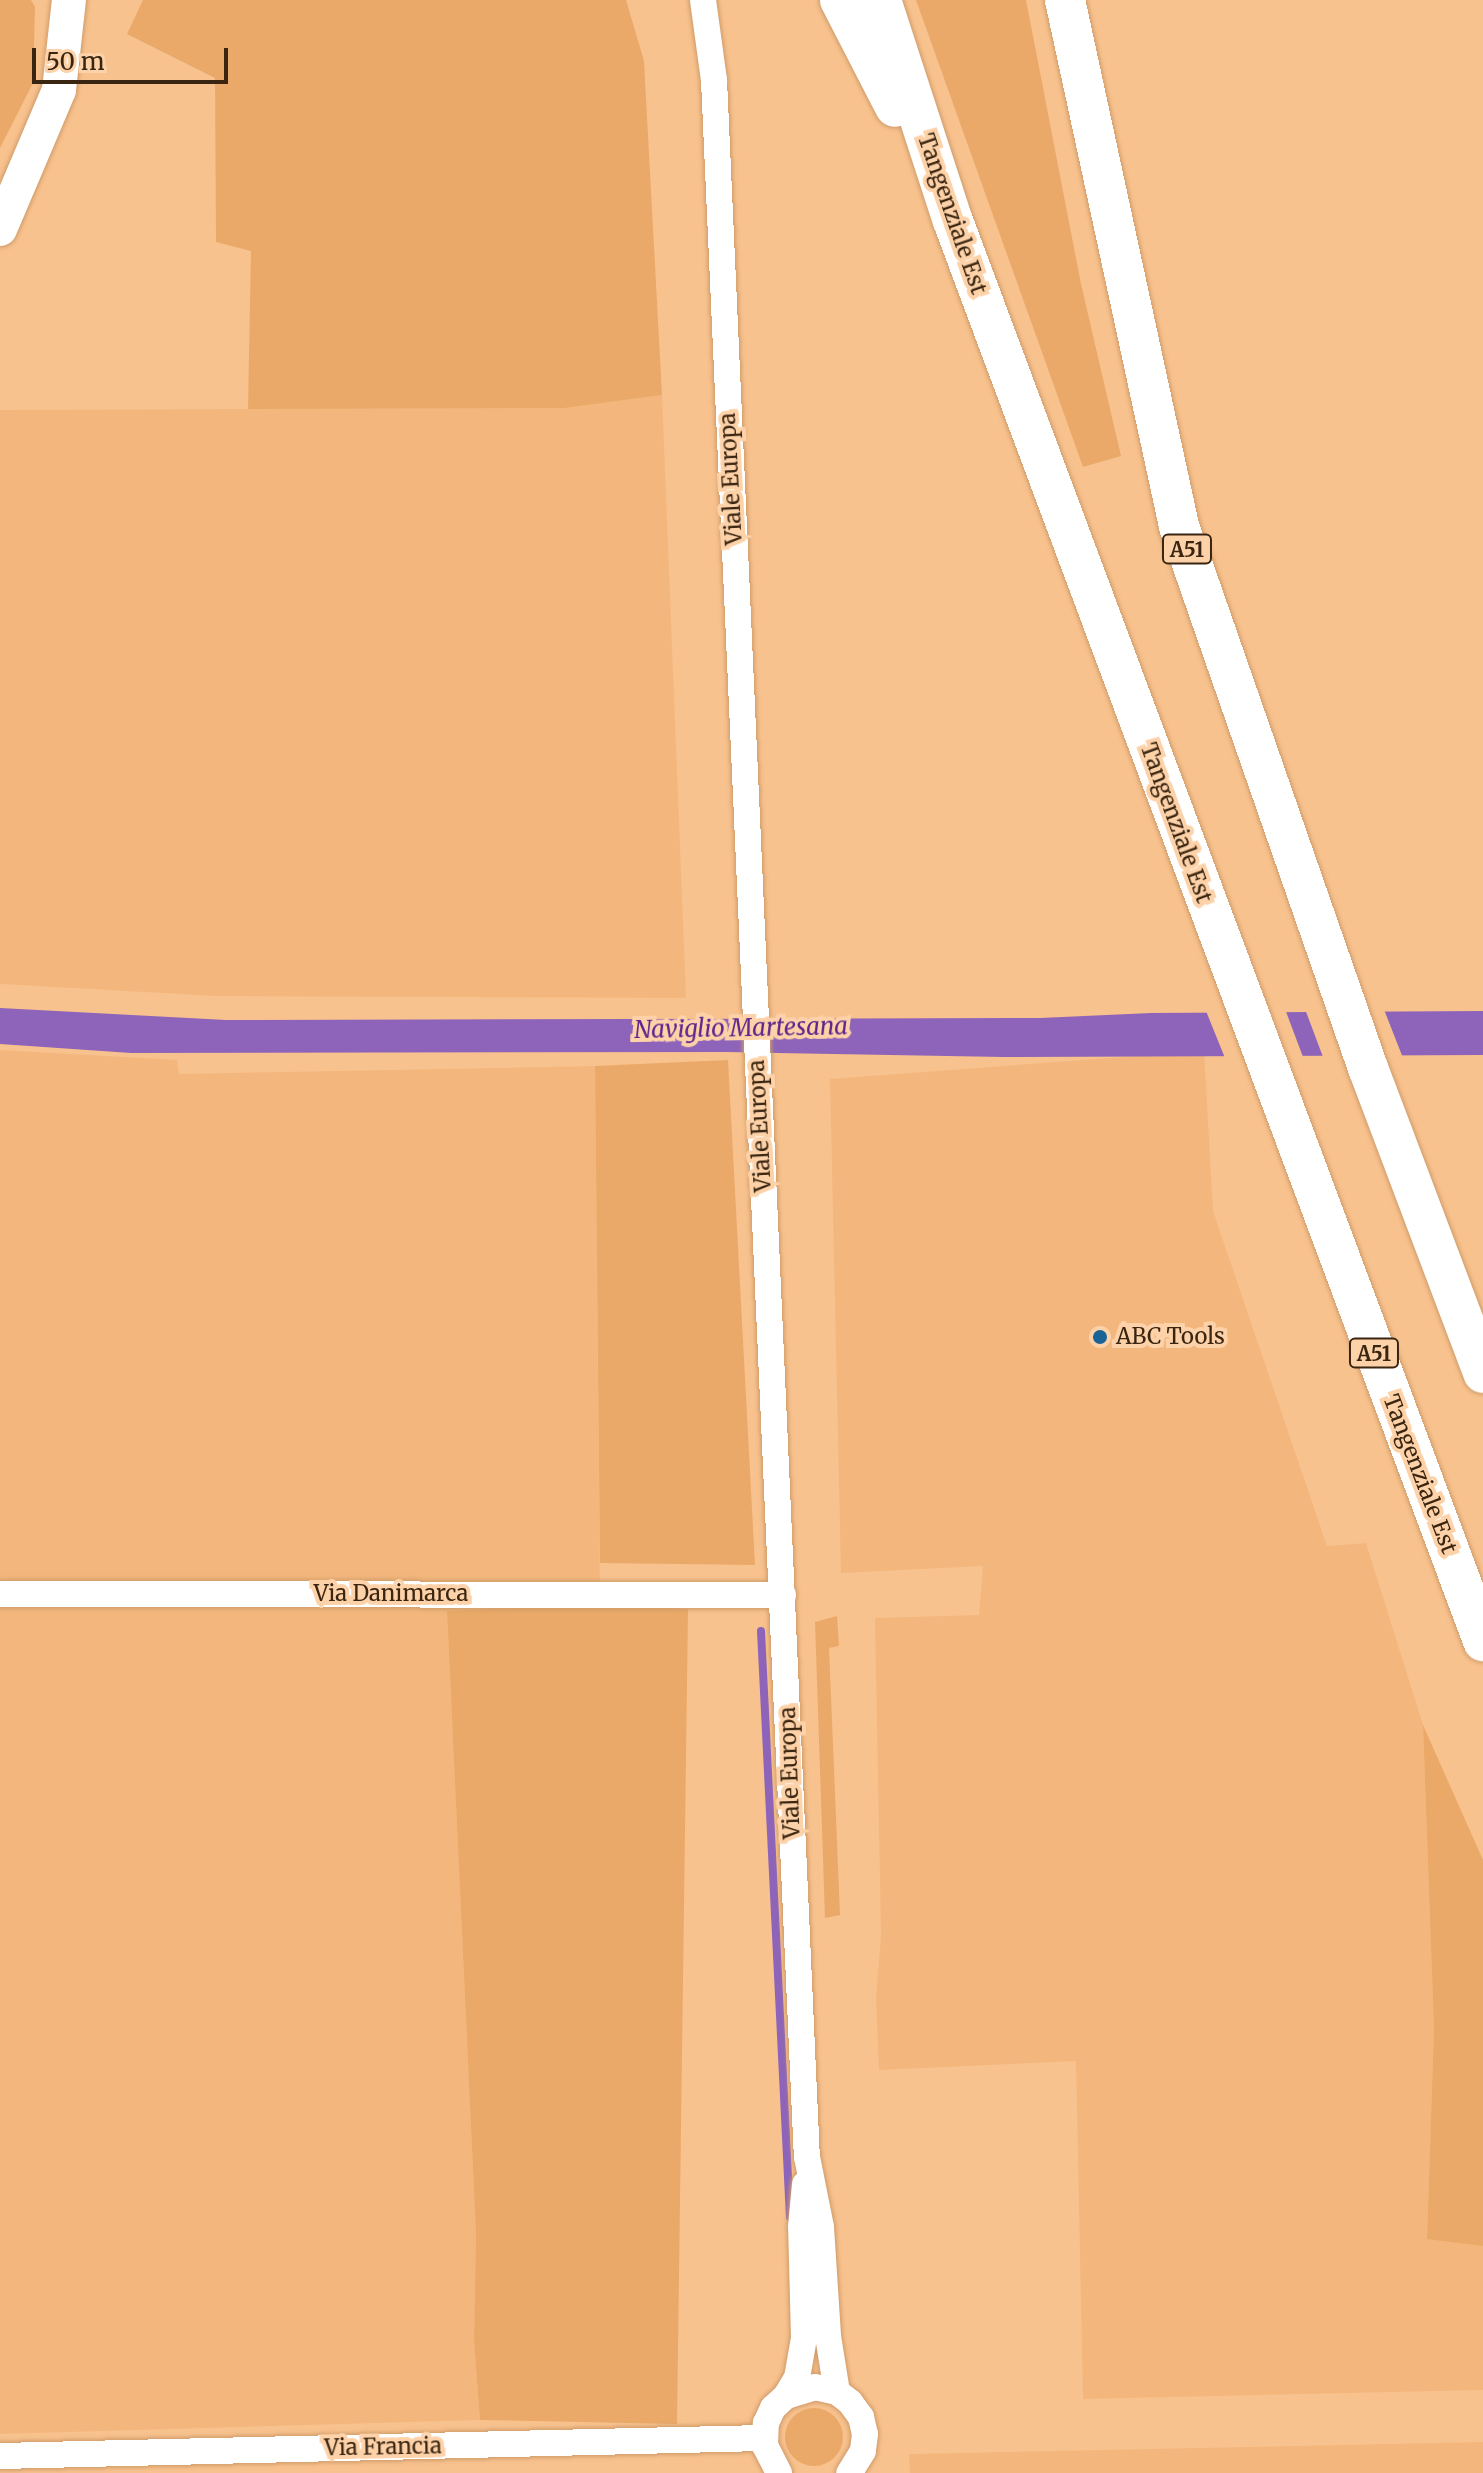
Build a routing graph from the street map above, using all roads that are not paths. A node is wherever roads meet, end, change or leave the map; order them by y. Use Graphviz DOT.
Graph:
graph roads {
  1 [pos="703,0"];
  2 [pos="840,0"];
  3 [pos="881,0"];
  4 [pos="1065,0"];
  5 [pos="63,7"];
  6 [pos="953,221"];
  7 [pos="0,229"];
  8 [pos="1483,1373"];
  9 [pos="0,1594"];
  10 [pos="783,1595"];
  11 [pos="1483,1641"];
  12 [pos="807,2157"];
  13 [pos="837,2392"];
  14 [pos="786,2396"];
  15 [pos="765,2438"];
  16 [pos="0,2456"];
  17 [pos="779,2473"];
  18 [pos="849,2473"];
  1 -- 10 [label="street, Viale Europa"];
  2 -- 6 [label="highway, A51"];
  3 -- 6 [label="highway, Tangenziale Est / A51"];
  4 -- 8 [label="highway, A51"];
  5 -- 7 [label="main road"];
  6 -- 11 [label="highway, Tangenziale Est / A51"];
  9 -- 10 [label="street, Via Danimarca"];
  10 -- 12 [label="street, Viale Europa"];
  12 -- 13 [label="street, Viale Europa"];
  12 -- 14 [label="street, Viale Europa"];
  13 -- 14 [label="street"];
  13 -- 18 [label="street"];
  14 -- 15 [label="street, Viale Europa"];
  15 -- 16 [label="street, Via Francia"];
  15 -- 17 [label="street"];
}
